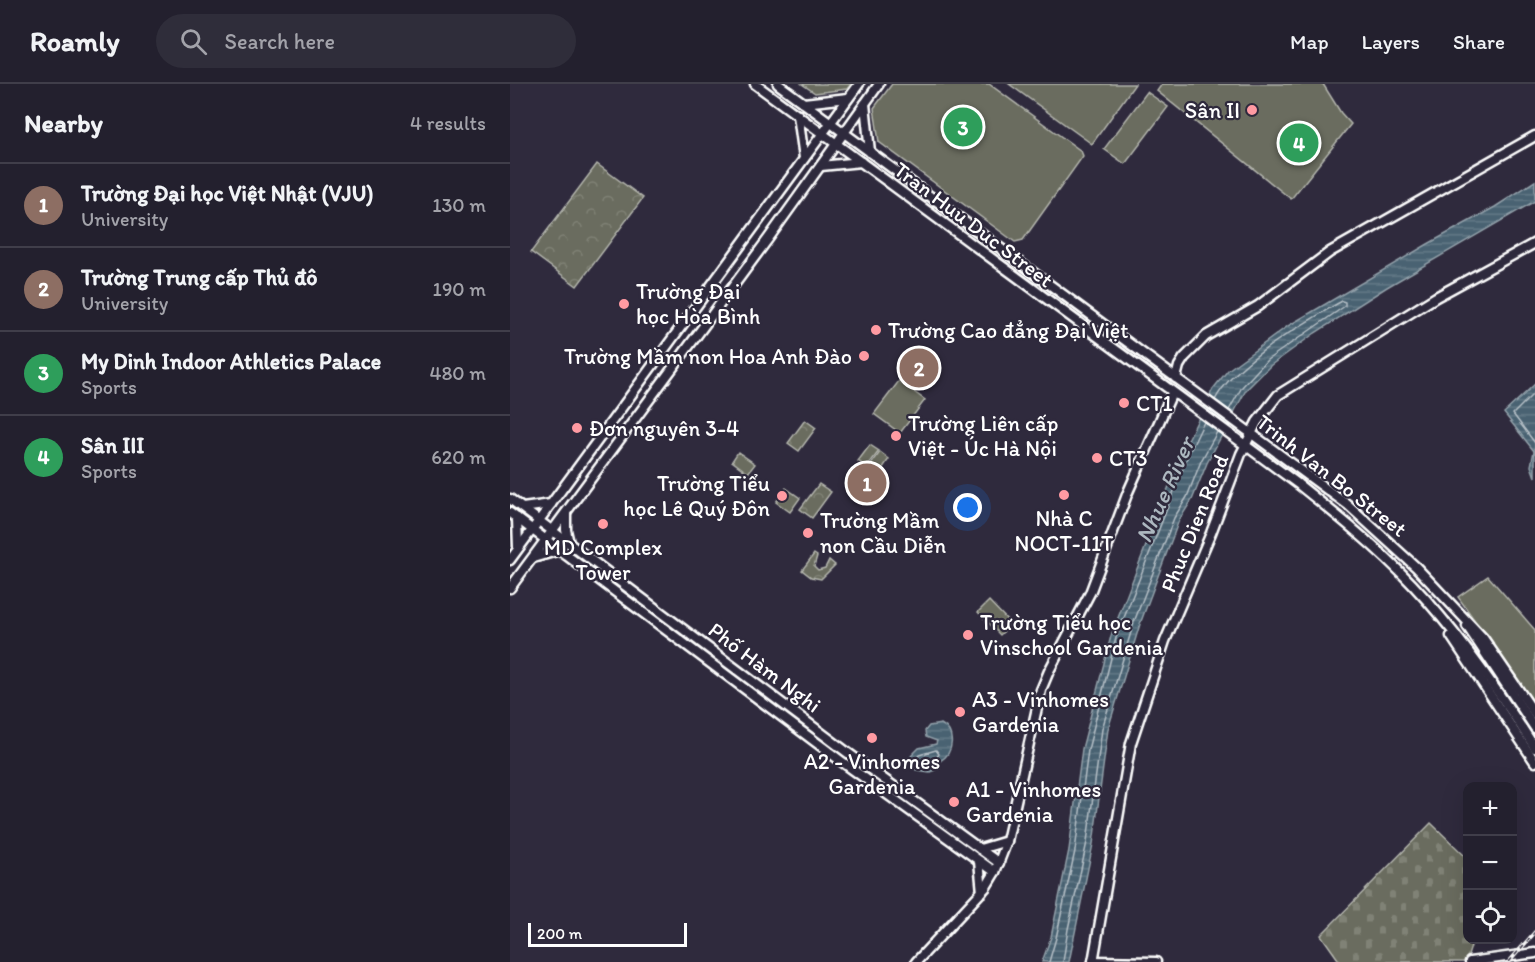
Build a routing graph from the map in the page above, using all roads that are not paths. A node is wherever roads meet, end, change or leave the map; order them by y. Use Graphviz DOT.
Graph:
graph roads {
  1 [pos="755,84"];
  2 [pos="778,84"];
  3 [pos="859,84"];
  4 [pos="879,84"];
  5 [pos="848,98"];
  6 [pos="804,103"];
  7 [pos="865,104"];
  8 [pos="798,116"];
  9 [pos="830,123"];
  10 [pos="844,133"];
  11 [pos="822,134"];
  12 [pos="1535,136"];
  13 [pos="837,144"];
  14 [pos="870,152"];
  15 [pos="804,158"];
  16 [pos="861,162"];
  17 [pos="821,166"];
  18 [pos="1535,243"];
  19 [pos="1017,261"];
  20 [pos="1009,272"];
  21 [pos="1176,378"];
  22 [pos="1172,393"];
  23 [pos="1247,430"];
  24 [pos="1241,443"];
  25 [pos="510,499"];
  26 [pos="551,504"];
  27 [pos="523,508"];
  28 [pos="566,514"];
  29 [pos="514,515"];
  30 [pos="539,520"];
  31 [pos="532,529"];
  32 [pos="553,531"];
  33 [pos="547,540"];
  34 [pos="570,543"];
  35 [pos="518,548"];
  36 [pos="560,550"];
  37 [pos="533,558"];
  38 [pos="510,560"];
  39 [pos="510,588"];
  40 [pos="1457,611"];
  41 [pos="1437,612"];
  42 [pos="1535,714"];
  43 [pos="1535,728"];
  44 [pos="1535,748"];
  45 [pos="1535,762"];
  46 [pos="1007,841"];
  47 [pos="980,849"];
  48 [pos="979,861"];
  49 [pos="999,863"];
  50 [pos="995,872"];
  51 [pos="982,892"];
  52 [pos="1535,953"];
  53 [pos="1093,961"];
  54 [pos="916,962"];
  55 [pos="1156,962"];
  56 [pos="1470,962"];
  1 -- 8 [label="main road, Tran Huu Duc Street"];
  2 -- 6 [label="main road, Tran Huu Duc Street"];
  3 -- 5 [label="main road"];
  4 -- 7 [label="main road"];
  5 -- 6 [label="main road"];
  5 -- 9 [label="main road"];
  6 -- 9 [label="main road, Tran Huu Duc Street"];
  7 -- 10 [label="main road"];
  7 -- 14 [label="main road"];
  8 -- 11 [label="main road, Tran Huu Duc Street"];
  8 -- 15 [label="main road"];
  9 -- 10 [label="main road, Tran Huu Duc Street"];
  9 -- 11 [label="main road"];
  10 -- 13 [label="main road"];
  10 -- 14 [label="main road, Tran Huu Duc Street"];
  11 -- 13 [label="main road, Tran Huu Duc Street"];
  11 -- 15 [label="main road"];
  12 -- 21 [label="main road"];
  13 -- 16 [label="main road, Tran Huu Duc Street"];
  13 -- 17 [label="main road"];
  14 -- 19 [label="main road, Tran Huu Duc Street"];
  15 -- 26 [label="main road"];
  16 -- 17 [label="main road"];
  16 -- 20 [label="main road, Tran Huu Duc Street"];
  17 -- 28 [label="main road"];
  18 -- 23 [label="main road, Phuc Dien Road"];
  19 -- 20 [label="main road"];
  19 -- 21 [label="main road, Tran Huu Duc Street"];
  20 -- 22 [label="main road, Tran Huu Duc Street"];
  21 -- 23 [label="main road, Trinh Van Bo Street"];
  22 -- 24 [label="main road, Trinh Van Bo Street"];
  22 -- 46 [label="main road"];
  23 -- 24 [label="main road, Phuc Dien Road"];
  23 -- 40 [label="main road, Trinh Van Bo Street"];
  24 -- 41 [label="main road, Trinh Van Bo Street"];
  24 -- 53 [label="main road, Phuc Dien Road"];
  25 -- 27 [label="main road, Phố Hàm Nghi"];
  26 -- 27 [label="main road"];
  26 -- 30 [label="main road"];
  27 -- 30 [label="main road, Phố Hàm Nghi"];
  28 -- 32 [label="main road"];
  28 -- 34 [label="main road"];
  29 -- 31 [label="main road, Phố Hàm Nghi"];
  29 -- 35 [label="main road"];
  30 -- 31 [label="main road"];
  30 -- 32 [label="main road, Phố Hàm Nghi"];
  31 -- 33 [label="main road, Phố Hàm Nghi"];
  31 -- 35 [label="main road"];
  32 -- 33 [label="main road"];
  32 -- 34 [label="main road, Phố Hàm Nghi"];
  33 -- 36 [label="main road, Phố Hàm Nghi"];
  33 -- 37 [label="main road"];
  34 -- 47 [label="main road, Phố Hàm Nghi"];
  35 -- 38 [label="main road"];
  36 -- 37 [label="main road"];
  36 -- 48 [label="main road, Phố Hàm Nghi"];
  37 -- 39 [label="main road"];
  40 -- 42 [label="main road, Trinh Van Bo Street"];
  40 -- 43 [label="main road, Trinh Van Bo Street"];
  41 -- 44 [label="main road, Trinh Van Bo Street"];
  41 -- 45 [label="main road, Trinh Van Bo Street"];
  46 -- 47 [label="main road"];
  46 -- 49 [label="main road"];
  47 -- 49 [label="main road, Phố Hàm Nghi"];
  48 -- 50 [label="main road, Phố Hàm Nghi"];
  48 -- 51 [label="main road"];
  49 -- 50 [label="main road"];
  50 -- 51 [label="main road"];
  51 -- 54 [label="main road"];
  52 -- 56 [label="main road"];
  53 -- 55 [label="main road"];
}
